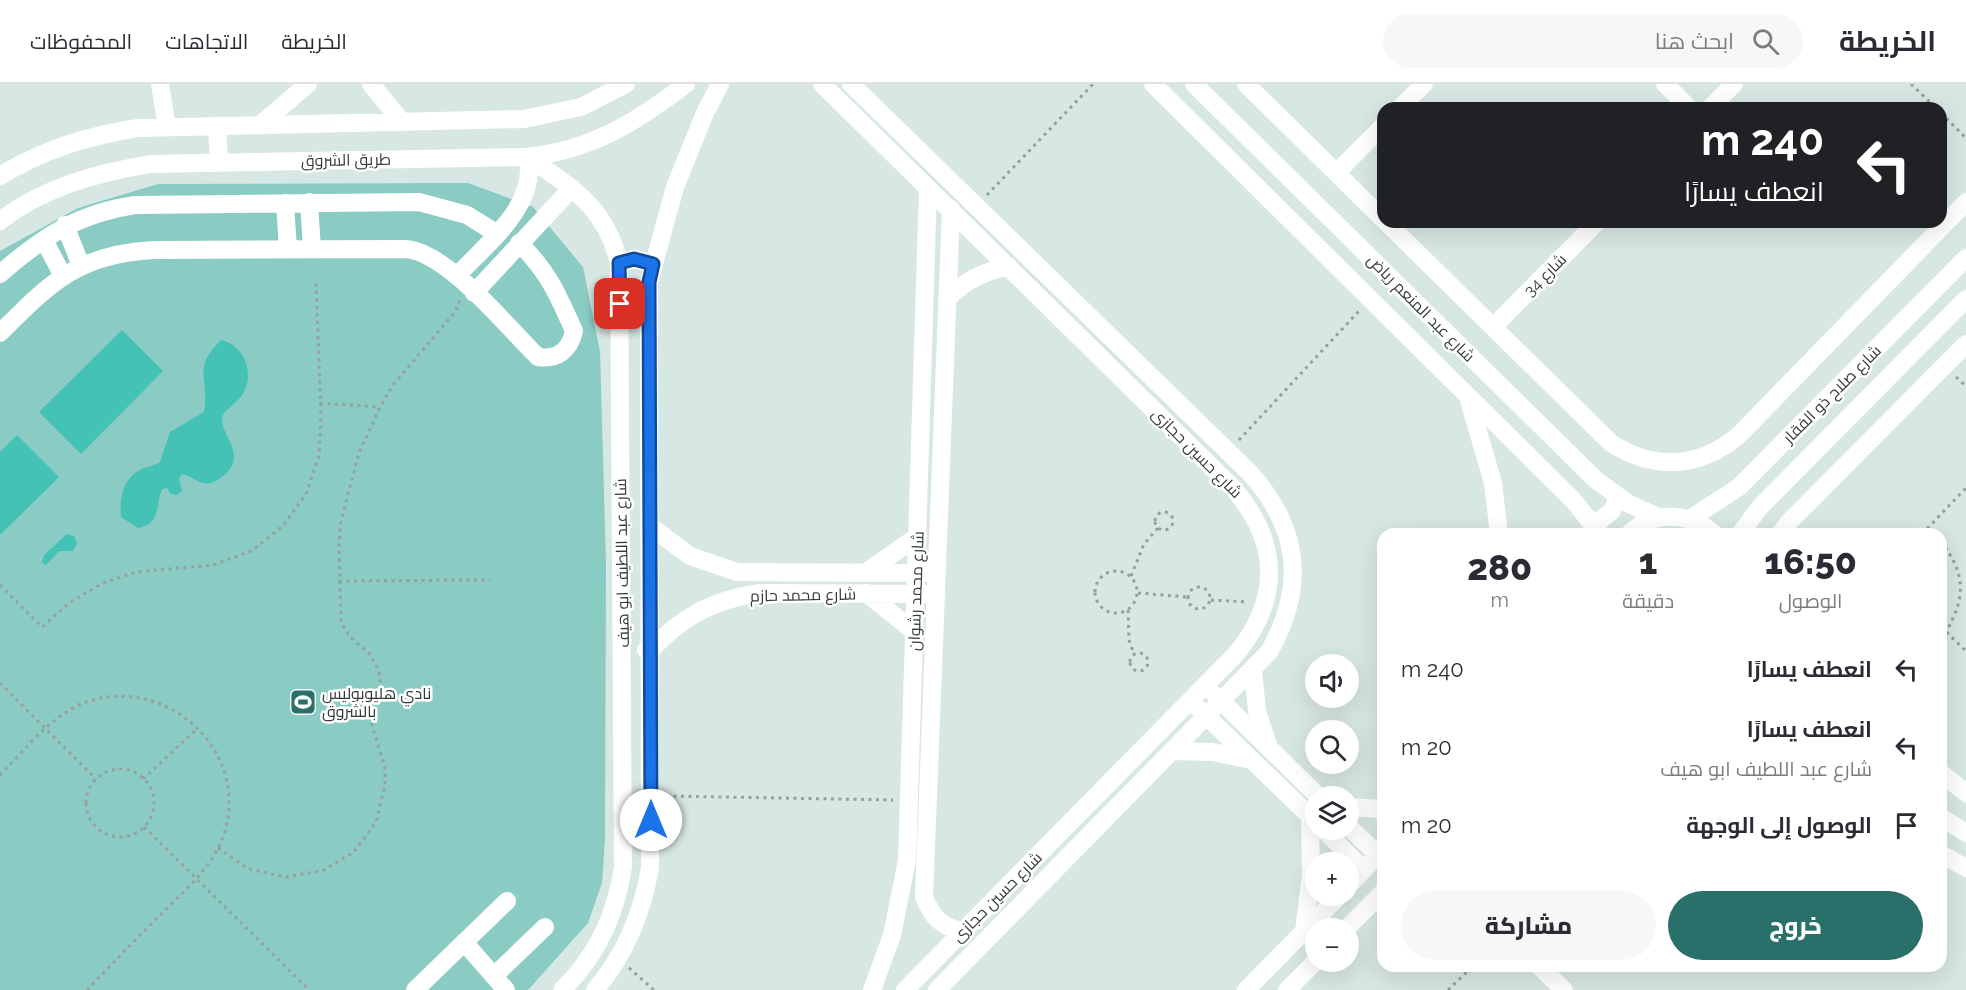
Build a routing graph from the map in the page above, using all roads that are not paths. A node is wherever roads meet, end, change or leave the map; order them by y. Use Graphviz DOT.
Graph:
graph roads {
  1 [pos="160,84"];
  2 [pos="308,84"];
  3 [pos="371,84"];
  4 [pos="626,84"];
  5 [pos="687,84"];
  6 [pos="720,84"];
  7 [pos="822,84"];
  8 [pos="850,84"];
  9 [pos="1153,84"];
  10 [pos="1194,84"];
  11 [pos="1246,84"];
  12 [pos="1424,84"];
  13 [pos="1665,84"];
  14 [pos="1734,84"];
  15 [pos="1406,102"];
  16 [pos="1683,102"];
  17 [pos="1716,102"];
  18 [pos="402,122"];
  19 [pos="260,125"];
  20 [pos="217,126"];
  21 [pos="167,127"];
  22 [pos="1377,132"];
  23 [pos="1260,149"];
  24 [pos="528,157"];
  25 [pos="219,162"];
  26 [pos="1241,170"];
  27 [pos="1336,173"];
  28 [pos="0,176"];
  29 [pos="572,188"];
  30 [pos="928,188"];
  31 [pos="957,188"];
  32 [pos="309,202"];
  33 [pos="1966,202"];
  34 [pos="285,203"];
  35 [pos="947,206"];
  36 [pos="1377,213"];
  37 [pos="0,221"];
  38 [pos="1947,222"];
  39 [pos="65,225"];
  40 [pos="1392,228"];
  41 [pos="1591,228"];
  42 [pos="1941,228"];
  43 [pos="496,233"];
  44 [pos="44,240"];
  45 [pos="519,243"];
  46 [pos="288,249"];
  47 [pos="312,249"];
  48 [pos="1966,258"];
  49 [pos="619,263"];
  50 [pos="653,264"];
  51 [pos="81,266"];
  52 [pos="1008,266"];
  53 [pos="0,274"];
  54 [pos="63,276"];
  55 [pos="465,284"];
  56 [pos="947,299"];
  57 [pos="1966,299"];
  58 [pos="1493,327"];
  59 [pos="0,333"];
  60 [pos="1966,344"];
  61 [pos="1468,395"];
  62 [pos="1618,498"];
  63 [pos="1726,498"];
  64 [pos="1658,518"];
  65 [pos="1689,519"];
  66 [pos="650,526"];
  67 [pos="1744,527"];
  68 [pos="1498,528"];
  69 [pos="1595,528"];
  70 [pos="1598,528"];
  71 [pos="1638,528"];
  72 [pos="1704,528"];
  73 [pos="1784,528"];
  74 [pos="918,536"];
  75 [pos="864,573"];
  76 [pos="937,573"];
  77 [pos="917,574"];
  78 [pos="866,593"];
  79 [pos="916,594"];
  80 [pos="936,594"];
  81 [pos="915,632"];
  82 [pos="623,650"];
  83 [pos="651,650"];
  84 [pos="1253,670"];
  85 [pos="1205,686"];
  86 [pos="1191,700"];
  87 [pos="1222,702"];
  88 [pos="1207,716"];
  89 [pos="1270,750"];
  90 [pos="1173,751"];
  91 [pos="1253,761"];
  92 [pos="1947,778"];
  93 [pos="1308,786"];
  94 [pos="1966,793"];
  95 [pos="1359,808"];
  96 [pos="1377,809"];
  97 [pos="1305,811"];
  98 [pos="1947,821"];
  99 [pos="1966,833"];
  100 [pos="1359,835"];
  101 [pos="1312,840"];
  102 [pos="1334,840"];
  103 [pos="1377,850"];
  104 [pos="1377,856"];
  105 [pos="1947,857"];
  106 [pos="1966,868"];
  107 [pos="1364,870"];
  108 [pos="1359,875"];
  109 [pos="1377,898"];
  110 [pos="507,900"];
  111 [pos="1329,906"];
  112 [pos="1357,918"];
  113 [pos="545,927"];
  114 [pos="964,930"];
  115 [pos="1304,931"];
  116 [pos="464,942"];
  117 [pos="1305,972"];
  118 [pos="494,976"];
  119 [pos="415,990"];
  120 [pos="506,990"];
  121 [pos="562,990"];
  122 [pos="595,990"];
  123 [pos="872,990"];
  124 [pos="905,990"];
  125 [pos="937,990"];
  126 [pos="1245,990"];
  127 [pos="1287,990"];
  1 -- 21 [label="street"];
  2 -- 19 [label="street"];
  3 -- 18 [label="street"];
  4 -- 18 [label="street"];
  5 -- 24 [label="street, طريق الشروق"];
  6 -- 50 [label="street, شارع عبد اللطيف ابو هيف"];
  7 -- 30 [label="street, شارع حسين حجازى"];
  8 -- 31 [label="street, شارع حسين حجازى"];
  9 -- 26 [label="street, شارع عبد المنعم رياض"];
  10 -- 23 [label="street, شارع عبد المنعم رياض"];
  11 -- 27 [label="street"];
  12 -- 15 [label="street"];
  13 -- 16 [label="street"];
  14 -- 17 [label="street"];
  18 -- 19 [label="street"];
  19 -- 20 [label="street"];
  20 -- 21 [label="street"];
  20 -- 25 [label="street"];
  21 -- 28 [label="street"];
  22 -- 27 [label="street"];
  23 -- 26 [label="street"];
  23 -- 62 [label="street, شارع عبد المنعم رياض"];
  24 -- 25 [label="street, طريق الشروق"];
  24 -- 29 [label="street, شارع عبد اللطيف ابو هيف"];
  24 -- 43 [label="street"];
  25 -- 37 [label="street, طريق الشروق"];
  26 -- 61 [label="street, شارع عبد المنعم رياض"];
  27 -- 36 [label="street"];
  29 -- 45 [label="street"];
  29 -- 49 [label="street, شارع عبد اللطيف ابو هيف"];
  30 -- 35 [label="street, شارع حسين حجازى"];
  30 -- 74 [label="street, شارع محمد رشوان"];
  31 -- 35 [label="street"];
  31 -- 84 [label="street, شارع حسين حجازى"];
  32 -- 34 [label="street"];
  32 -- 43 [label="street"];
  32 -- 47 [label="street"];
  33 -- 38 [label="street"];
  34 -- 39 [label="street"];
  34 -- 46 [label="street"];
  35 -- 52 [label="street, شارع حسين حجازى"];
  35 -- 56 [label="street, شارع محمد رشوان"];
  39 -- 44 [label="street"];
  39 -- 51 [label="street"];
  40 -- 58 [label="street"];
  41 -- 58 [label="street, شارع 34"];
  42 -- 58 [label="street"];
  43 -- 55 [label="street"];
  44 -- 53 [label="street"];
  44 -- 54 [label="street"];
  45 -- 55 [label="street"];
  45 -- 55 [label="street"];
  46 -- 47 [label="street"];
  46 -- 51 [label="street"];
  47 -- 55 [label="street"];
  48 -- 63 [label="street, شارع صلاح ذو الفقار"];
  49 -- 50 [label="street"];
  49 -- 82 [label="street, شارع عبد اللطيف ابو هيف"];
  50 -- 66 [label="street, شارع عبد اللطيف ابو هيف"];
  51 -- 54 [label="street"];
  52 -- 56 [label="street"];
  52 -- 85 [label="street, شارع حسين حجازى"];
  54 -- 59 [label="street"];
  56 -- 76 [label="street, شارع محمد رشوان"];
  57 -- 67 [label="street, شارع صلاح ذو الفقار"];
  60 -- 73 [label="street"];
  61 -- 68 [label="street"];
  61 -- 69 [label="street, شارع عبد المنعم رياض"];
  62 -- 64 [label="street, شارع عبد المنعم رياض"];
  62 -- 70 [label="street"];
  63 -- 65 [label="street, شارع صلاح ذو الفقار"];
  63 -- 67 [label="street"];
  64 -- 65 [label="street"];
  64 -- 71 [label="street"];
  65 -- 72 [label="street"];
  66 -- 75 [label="street, شارع محمد حازم"];
  66 -- 83 [label="street, شارع عبد اللطيف ابو هيف"];
  74 -- 75 [label="street"];
  74 -- 77 [label="street, شارع محمد رشوان"];
  75 -- 77 [label="street, شارع محمد حازم"];
  76 -- 77 [label="street, شارع محمد حازم"];
  76 -- 80 [label="street, شارع محمد رشوان"];
  77 -- 79 [label="street, شارع محمد رشوان"];
  78 -- 79 [label="street, شارع محمد حازم"];
  78 -- 81 [label="street"];
  78 -- 83 [label="street, شارع محمد حازم"];
  79 -- 80 [label="street, شارع محمد حازم"];
  79 -- 81 [label="street, شارع محمد رشوان"];
  80 -- 114 [label="street, شارع محمد رشوان"];
  81 -- 123 [label="street, شارع محمد رشوان"];
  82 -- 83 [label="street"];
  82 -- 121 [label="street, شارع عبد اللطيف ابو هيف"];
  83 -- 122 [label="street, شارع عبد اللطيف ابو هيف"];
  84 -- 87 [label="street, شارع حسين حجازى"];
  84 -- 89 [label="street"];
  85 -- 86 [label="street, شارع حسين حجازى"];
  85 -- 87 [label="street"];
  86 -- 88 [label="street"];
  86 -- 114 [label="street, شارع حسين حجازى"];
  87 -- 88 [label="street, شارع حسين حجازى"];
  87 -- 89 [label="street"];
  88 -- 90 [label="street, شارع حسين حجازى"];
  88 -- 91 [label="street"];
  89 -- 93 [label="street"];
  90 -- 91 [label="street"];
  90 -- 125 [label="street, شارع حسين حجازى"];
  91 -- 97 [label="street"];
  92 -- 94 [label="street"];
  95 -- 96 [label="street"];
  98 -- 99 [label="street"];
  100 -- 103 [label="street"];
  101 -- 115 [label="street"];
  102 -- 107 [label="street"];
  104 -- 107 [label="street"];
  105 -- 106 [label="street"];
  107 -- 108 [label="street"];
  109 -- 112 [label="street"];
  110 -- 116 [label="street"];
  111 -- 115 [label="street"];
  113 -- 118 [label="street"];
  114 -- 124 [label="street, شارع حسين حجازى"];
  115 -- 126 [label="street"];
  116 -- 118 [label="street"];
  116 -- 119 [label="street"];
  117 -- 127 [label="street"];
  118 -- 120 [label="street"];
}
